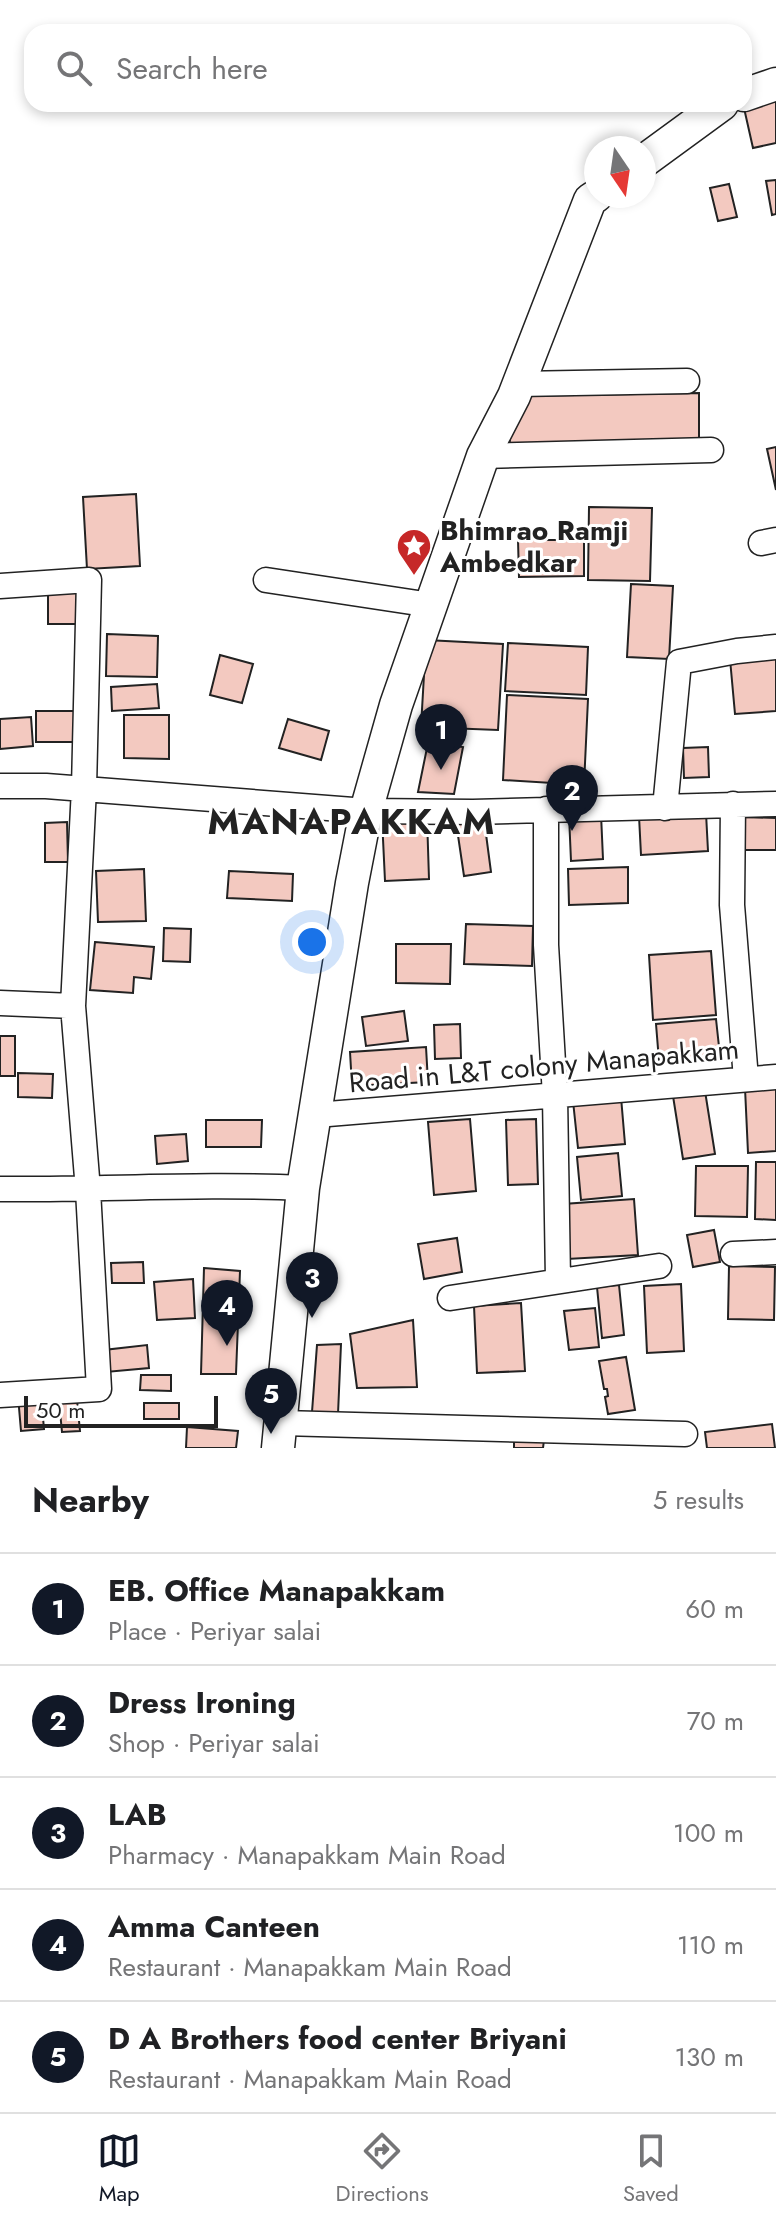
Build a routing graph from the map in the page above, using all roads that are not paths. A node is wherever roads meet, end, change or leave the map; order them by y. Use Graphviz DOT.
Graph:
graph roads {
  1 [pos="776,84"];
  2 [pos="752,92"];
  3 [pos="711,112"];
  4 [pos="656,152"];
  5 [pos="587,208"];
  6 [pos="687,381"];
  7 [pos="518,384"];
  8 [pos="711,450"];
  9 [pos="483,456"];
  10 [pos="266,580"];
  11 [pos="0,586"];
  12 [pos="431,605"];
  13 [pos="776,647"];
  14 [pos="0,786"];
  15 [pos="84,788"];
  16 [pos="733,804"];
  17 [pos="776,804"];
  18 [pos="665,808"];
  19 [pos="546,809"];
  20 [pos="366,811"];
  21 [pos="0,1003"];
  22 [pos="73,1006"];
  23 [pos="776,1077"];
  24 [pos="746,1079"];
  25 [pos="555,1096"];
  26 [pos="316,1115"];
  27 [pos="303,1188"];
  28 [pos="0,1189"];
  29 [pos="88,1190"];
  30 [pos="776,1252"];
  31 [pos="733,1254"];
  32 [pos="659,1266"];
  33 [pos="558,1280"];
  34 [pos="450,1298"];
  35 [pos="0,1395"];
  36 [pos="685,1434"];
  37 [pos="280,1435"];
  1 -- 2 [label="main road"];
  3 -- 4 [label="main road"];
  5 -- 7 [label="main road"];
  6 -- 7 [label="street"];
  7 -- 9 [label="main road"];
  8 -- 9 [label="street"];
  9 -- 12 [label="main road"];
  10 -- 12 [label="street"];
  11 -- 15 [label="street"];
  12 -- 20 [label="main road"];
  13 -- 18 [label="street"];
  14 -- 15 [label="street"];
  15 -- 20 [label="street"];
  15 -- 22 [label="street"];
  16 -- 17 [label="street"];
  16 -- 18 [label="street"];
  16 -- 24 [label="street"];
  18 -- 19 [label="street"];
  19 -- 20 [label="street"];
  19 -- 25 [label="street"];
  20 -- 26 [label="main road"];
  21 -- 22 [label="street"];
  22 -- 29 [label="street"];
  23 -- 24 [label="street, Road in L&T colony Manapakkam"];
  24 -- 25 [label="street, Road in L&T colony Manapakkam"];
  25 -- 26 [label="street, Road in L&T colony Manapakkam"];
  25 -- 33 [label="street"];
  26 -- 27 [label="main road"];
  27 -- 29 [label="street"];
  27 -- 37 [label="main road"];
  28 -- 29 [label="street"];
  29 -- 35 [label="street"];
  30 -- 31 [label="street"];
  32 -- 33 [label="street"];
  33 -- 34 [label="street"];
  36 -- 37 [label="street"];
}
